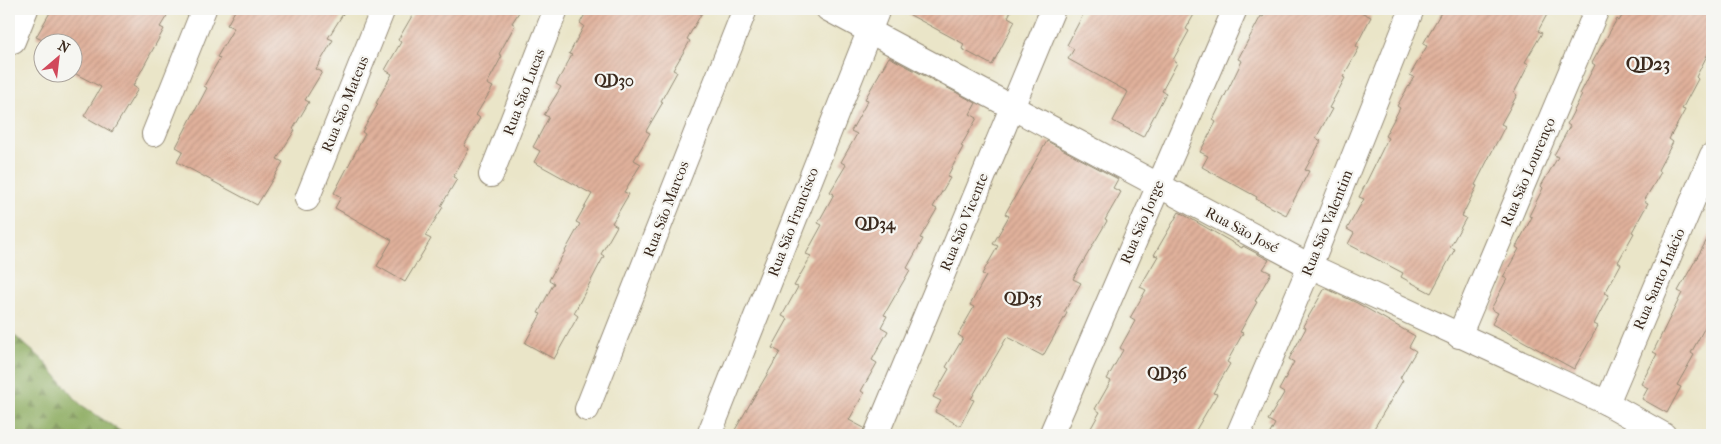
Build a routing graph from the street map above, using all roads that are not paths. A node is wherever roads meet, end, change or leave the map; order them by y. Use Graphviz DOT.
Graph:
graph roads {
  1 [pos="26,9"];
  2 [pos="204,9"];
  3 [pos="383,9"];
  4 [pos="556,9"];
  5 [pos="745,9"];
  6 [pos="828,9"];
  7 [pos="878,9"];
  8 [pos="1053,9"];
  9 [pos="1235,9"];
  10 [pos="1412,9"];
  11 [pos="1597,9"];
  12 [pos="868,30"];
  13 [pos="12,41"];
  14 [pos="1011,107"];
  15 [pos="154,134"];
  16 [pos="1712,155"];
  17 [pos="491,175"];
  18 [pos="1158,186"];
  19 [pos="307,199"];
  20 [pos="1310,266"];
  21 [pos="1459,336"];
  22 [pos="1607,403"];
  23 [pos="587,409"];
  24 [pos="709,435"];
  25 [pos="876,435"];
  26 [pos="1051,435"];
  27 [pos="1238,435"];
  28 [pos="1664,435"];
  1 -- 13 [label="street"];
  2 -- 15 [label="street"];
  3 -- 19 [label="street, Rua São Mateus"];
  4 -- 17 [label="street, Rua São Lucas"];
  5 -- 23 [label="street, Rua São Marcos"];
  6 -- 12 [label="street, Rua São José"];
  7 -- 12 [label="street, Rua São Francisco"];
  8 -- 14 [label="street, Rua São Vicente"];
  9 -- 18 [label="street, Rua São Jorge"];
  10 -- 20 [label="street, Rua São Valentim"];
  11 -- 21 [label="street, Rua São Lourenço"];
  12 -- 14 [label="street, Rua São José"];
  12 -- 24 [label="street, Rua São Francisco"];
  14 -- 18 [label="street, Rua São José"];
  14 -- 25 [label="street, Rua São Vicente"];
  16 -- 22 [label="street, Rua Santo Inácio"];
  18 -- 20 [label="street, Rua São José"];
  18 -- 26 [label="street, Rua São Jorge"];
  20 -- 21 [label="street, Rua São José"];
  20 -- 27 [label="street, Rua São Valentim"];
  21 -- 22 [label="street, Rua São José"];
  22 -- 28 [label="street, Rua São José"];
}
